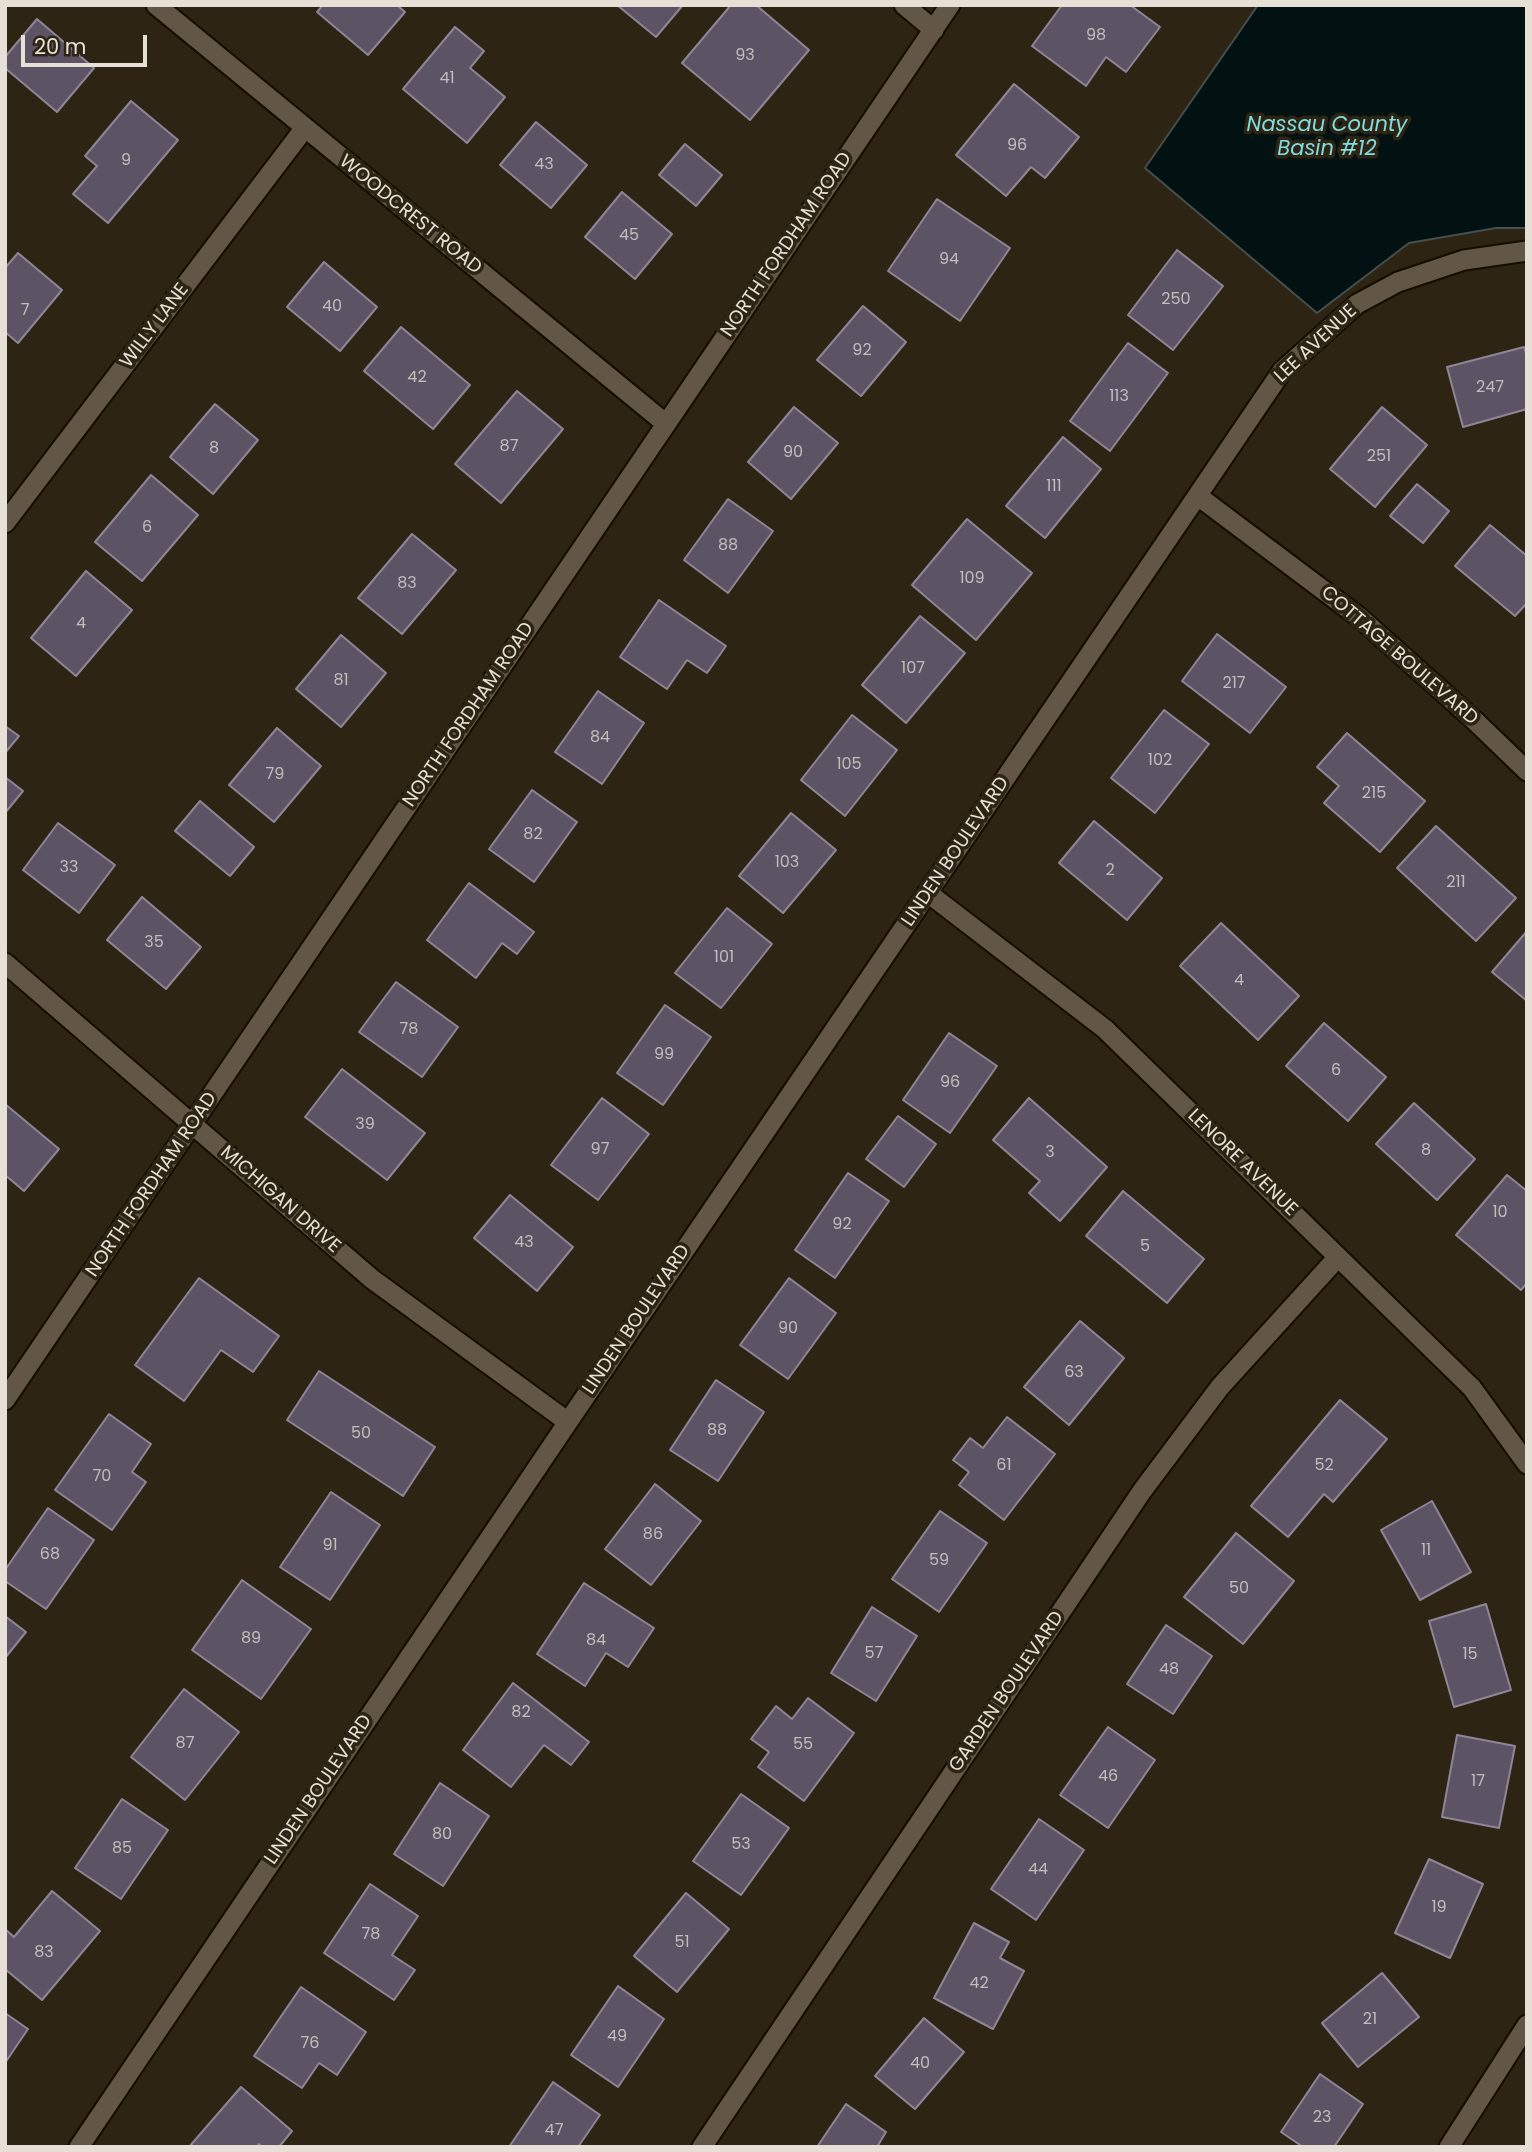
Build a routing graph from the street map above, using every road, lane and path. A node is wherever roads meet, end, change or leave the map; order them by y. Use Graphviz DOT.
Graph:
graph roads {
  1 [pos="156,5"];
  2 [pos="904,5"];
  3 [pos="950,5"];
  4 [pos="934,30"];
  5 [pos="304,129"];
  6 [pos="1527,251"];
  7 [pos="665,423"];
  8 [pos="1198,496"];
  9 [pos="5,523"];
  10 [pos="1527,771"];
  11 [pos="928,893"];
  12 [pos="5,963"];
  13 [pos="193,1125"];
  14 [pos="1338,1257"];
  15 [pos="5,1400"];
  16 [pos="568,1422"];
  17 [pos="1527,1464"];
  18 [pos="1527,2025"];
  19 [pos="79,2147"];
  20 [pos="702,2147"];
  21 [pos="1449,2147"];
  1 -- 5 [label="street, WOODCREST ROAD"];
  2 -- 4 [label="street"];
  3 -- 4 [label="street, NORTH FORDHAM ROAD"];
  4 -- 7 [label="street, NORTH FORDHAM ROAD"];
  5 -- 7 [label="street, WOODCREST ROAD"];
  5 -- 9 [label="street, WILLY LANE"];
  6 -- 8 [label="street, LEE AVENUE"];
  7 -- 13 [label="street, NORTH FORDHAM ROAD"];
  8 -- 10 [label="street, COTTAGE BOULEVARD"];
  8 -- 11 [label="street, LINDEN BOULEVARD"];
  11 -- 14 [label="street, LENORE AVENUE"];
  11 -- 16 [label="street, LINDEN BOULEVARD"];
  12 -- 13 [label="street, MICHIGAN DRIVE"];
  13 -- 15 [label="street, NORTH FORDHAM ROAD"];
  13 -- 16 [label="street, MICHIGAN DRIVE"];
  14 -- 17 [label="street, LENORE AVENUE"];
  14 -- 20 [label="street, GARDEN BOULEVARD"];
  16 -- 19 [label="street, LINDEN BOULEVARD"];
  18 -- 21 [label="street"];
}
